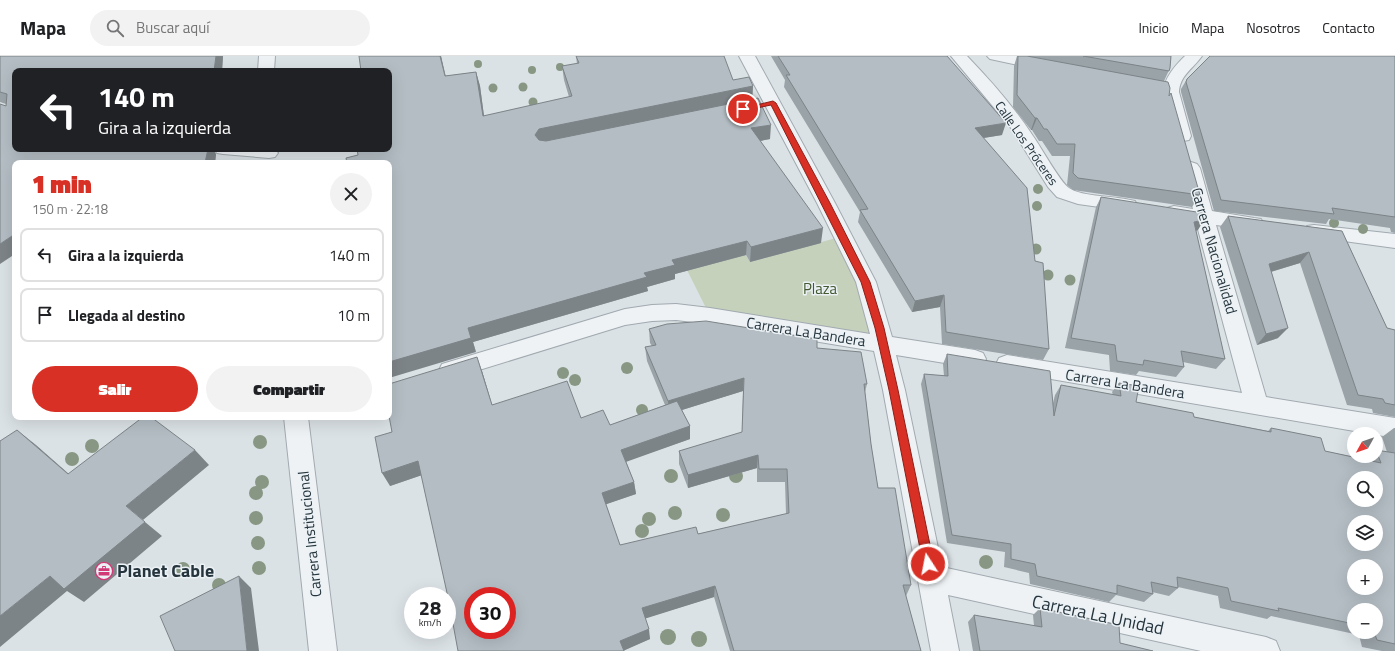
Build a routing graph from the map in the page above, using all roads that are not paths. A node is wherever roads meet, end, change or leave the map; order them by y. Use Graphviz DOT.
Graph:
graph roads {
  1 [pos="267,56"];
  2 [pos="747,56"];
  3 [pos="959,56"];
  4 [pos="995,56"];
  5 [pos="1194,56"];
  6 [pos="266,68"];
  7 [pos="1061,69"];
  8 [pos="246,152"];
  9 [pos="269,155"];
  10 [pos="1205,217"];
  11 [pos="1274,226"];
  12 [pos="1298,229"];
  13 [pos="1395,242"];
  14 [pos="883,344"];
  15 [pos="434,375"];
  16 [pos="1257,406"];
  17 [pos="296,420"];
  18 [pos="1395,428"];
  19 [pos="931,578"];
  20 [pos="323,651"];
  21 [pos="945,651"];
  22 [pos="1266,651"];
  1 -- 6 [label="street"];
  2 -- 14 [label="street"];
  3 -- 10 [label="street, Calle Los Próceres"];
  4 -- 7 [label="street"];
  5 -- 10 [label="street, Carrera Nacionalidad"];
  8 -- 9 [label="street"];
  10 -- 11 [label="street, Calle Los Próceres"];
  10 -- 16 [label="street, Carrera Nacionalidad"];
  12 -- 13 [label="street"];
  14 -- 15 [label="street, Carrera La Bandera"];
  14 -- 16 [label="street, Carrera La Bandera"];
  14 -- 19 [label="street"];
  16 -- 18 [label="street, Carrera La Bandera"];
  17 -- 20 [label="street, Carrera Institucional"];
  19 -- 21 [label="street"];
  19 -- 22 [label="street, Carrera La Unidad"];
}
